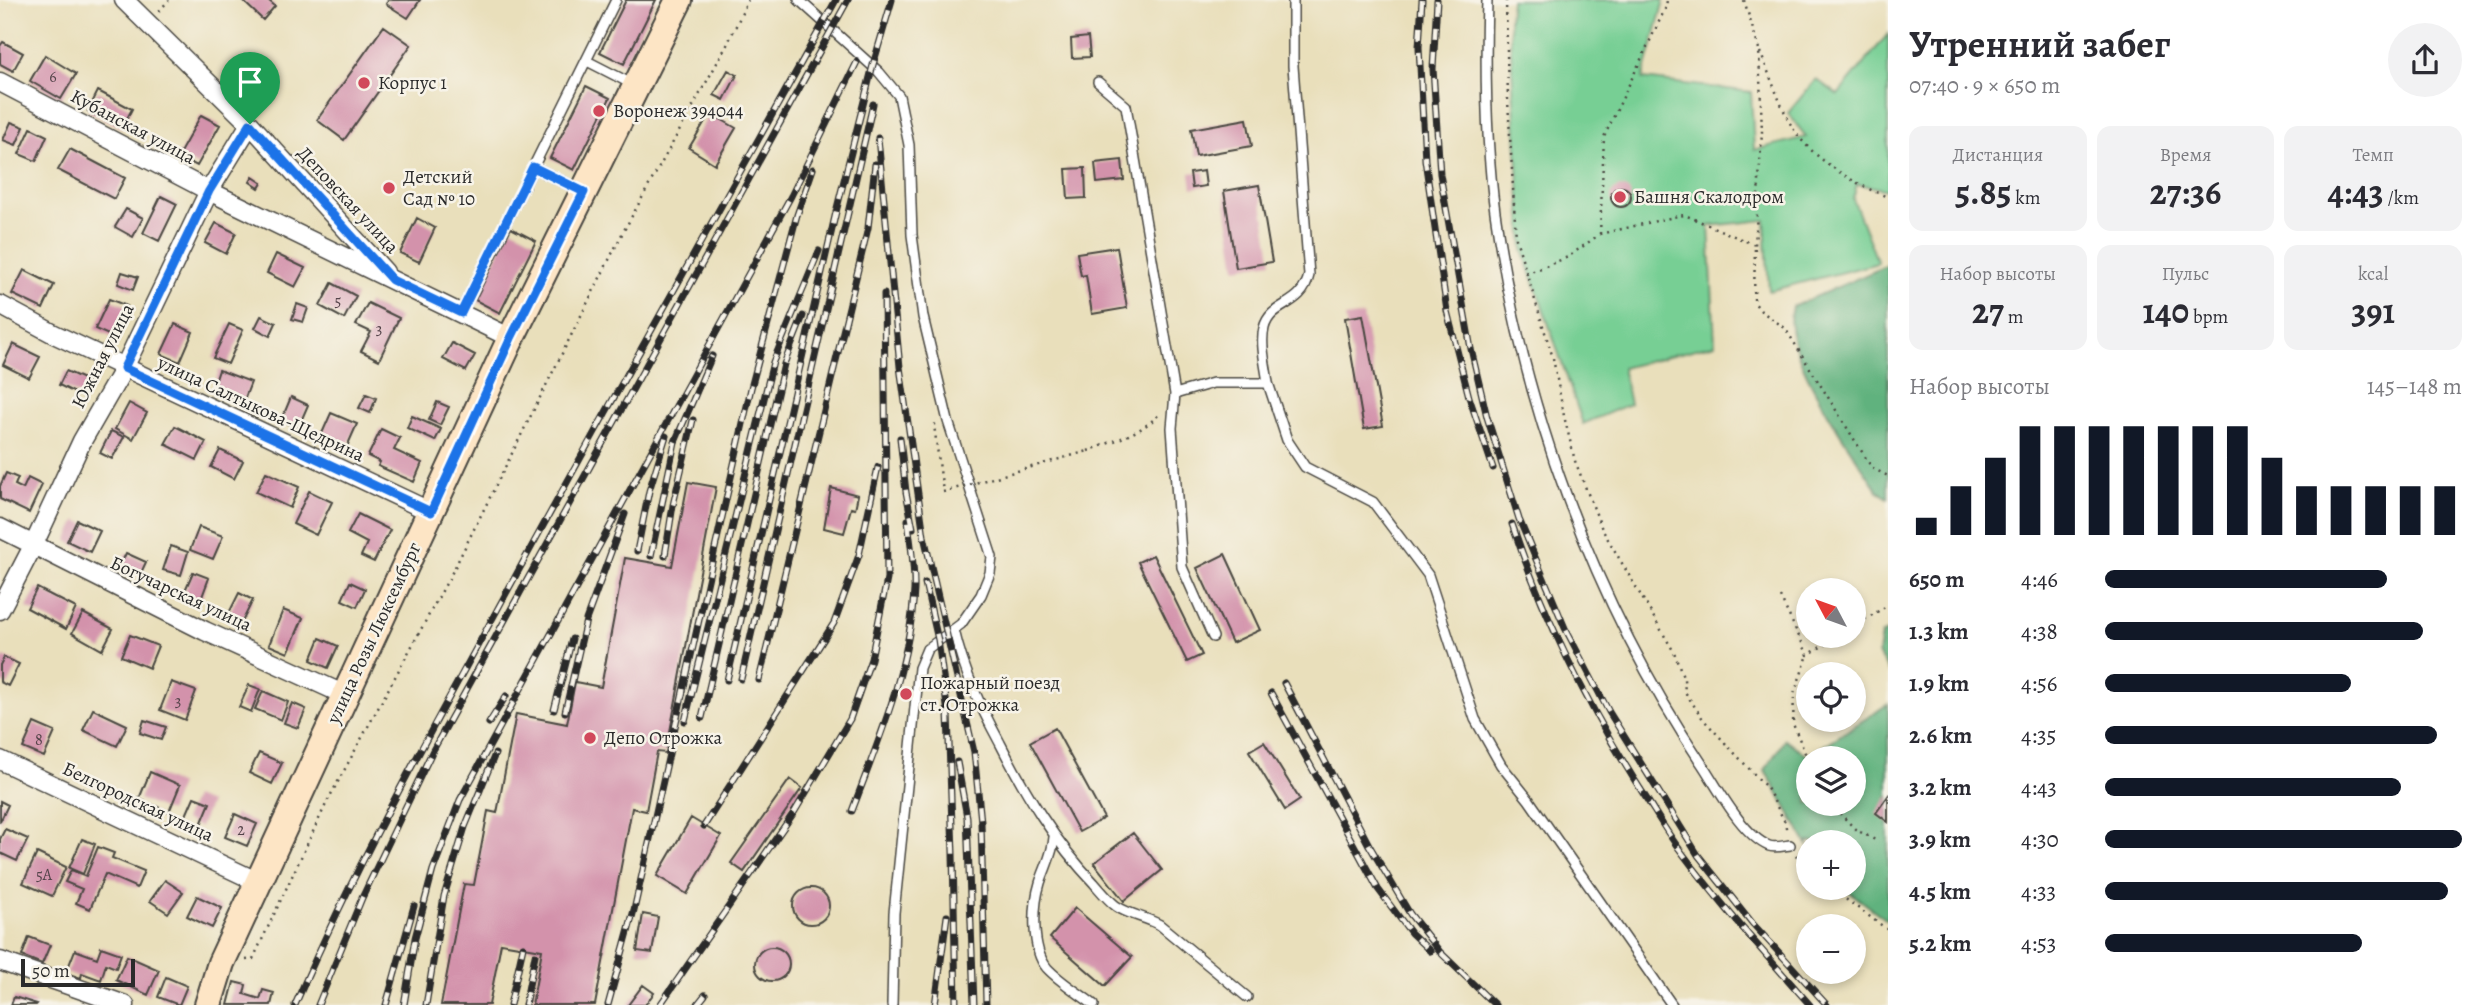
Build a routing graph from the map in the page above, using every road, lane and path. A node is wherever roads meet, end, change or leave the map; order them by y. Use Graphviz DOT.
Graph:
graph roads {
  1 [pos="124,0"];
  2 [pos="616,0"];
  3 [pos="679,0"];
  4 [pos="748,0"];
  5 [pos="799,0"];
  6 [pos="1293,0"];
  7 [pos="1487,0"];
  8 [pos="1506,0"];
  9 [pos="1667,0"];
  10 [pos="1744,0"];
  11 [pos="1759,49"];
  12 [pos="587,61"];
  13 [pos="0,82"];
  14 [pos="1098,82"];
  15 [pos="636,86"];
  16 [pos="250,124"];
  17 [pos="533,167"];
  18 [pos="209,191"];
  19 [pos="584,192"];
  20 [pos="1888,197"];
  21 [pos="1600,234"];
  22 [pos="1755,245"];
  23 [pos="1525,274"];
  24 [pos="392,280"];
  25 [pos="0,305"];
  26 [pos="461,313"];
  27 [pos="511,338"];
  28 [pos="124,368"];
  29 [pos="1268,383"];
  30 [pos="1175,394"];
  31 [pos="934,425"];
  32 [pos="1888,476"];
  33 [pos="431,512"];
  34 [pos="0,528"];
  35 [pos="34,544"];
  36 [pos="1780,597"];
  37 [pos="1888,605"];
  38 [pos="0,610"];
  39 [pos="1866,619"];
  40 [pos="954,630"];
  41 [pos="1213,637"];
  42 [pos="1819,648"];
  43 [pos="1808,655"];
  44 [pos="345,695"];
  45 [pos="1802,746"];
  46 [pos="0,760"];
  47 [pos="1842,816"];
  48 [pos="1054,837"];
  49 [pos="1877,841"];
  50 [pos="1790,845"];
  51 [pos="1796,854"];
  52 [pos="258,882"];
  53 [pos="1847,900"];
  54 [pos="1888,930"];
  55 [pos="0,961"];
  56 [pos="221,963"];
  57 [pos="1247,998"];
  58 [pos="125,1005"];
  59 [pos="208,1005"];
  60 [pos="892,1005"];
  61 [pos="1094,1005"];
  62 [pos="1672,1005"];
  1 -- 16 [label="street, Деповская улица"];
  2 -- 12 [label="lane"];
  3 -- 15 [label="street, улица Розы Люксембург"];
  4 -- 56 [label="path"];
  5 -- 40 [label="lane"];
  6 -- 29 [label="lane"];
  7 -- 50 [label="lane"];
  8 -- 23 [label="path"];
  9 -- 21 [label="path"];
  10 -- 11 [label="path"];
  11 -- 20 [label="path"];
  11 -- 22 [label="path"];
  12 -- 15 [label="lane"];
  12 -- 17 [label="lane"];
  13 -- 18 [label="street, Кубанская улица"];
  14 -- 30 [label="lane"];
  15 -- 19 [label="street, улица Розы Люксембург"];
  16 -- 18 [label="street, Южная улица"];
  16 -- 24 [label="street, Деповская улица"];
  17 -- 19 [label="lane"];
  17 -- 26 [label="lane"];
  18 -- 24 [label="street, Кубанская улица"];
  18 -- 28 [label="street, Южная улица"];
  19 -- 27 [label="street, улица Розы Люксембург"];
  21 -- 22 [label="path"];
  21 -- 23 [label="path"];
  22 -- 32 [label="path"];
  23 -- 50 [label="path"];
  24 -- 26 [label="street, Кубанская улица"];
  25 -- 28 [label="street, улица Салтыкова-Щедрина"];
  26 -- 27 [label="street, Кубанская улица"];
  27 -- 33 [label="street, улица Розы Люксембург"];
  28 -- 33 [label="street, улица Салтыкова-Щедрина"];
  28 -- 35 [label="street, Южная улица"];
  29 -- 30 [label="lane"];
  29 -- 62 [label="lane"];
  30 -- 31 [label="path, bridge"];
  30 -- 41 [label="lane"];
  33 -- 44 [label="street, улица Розы Люксембург"];
  34 -- 35 [label="street, Богучарская улица"];
  35 -- 38 [label="street, Южная улица"];
  35 -- 44 [label="street, Богучарская улица"];
  36 -- 43 [label="path"];
  37 -- 39 [label="path"];
  40 -- 48 [label="lane"];
  40 -- 60 [label="lane"];
  42 -- 43 [label="path"];
  43 -- 45 [label="path"];
  44 -- 52 [label="street, улица Розы Люксембург"];
  46 -- 52 [label="street, Белгородская улица"];
  47 -- 49 [label="path"];
  48 -- 57 [label="lane"];
  48 -- 61 [label="lane"];
  50 -- 51 [label="path"];
  52 -- 56 [label="street, улица Розы Люксембург"];
  53 -- 54 [label="path"];
  55 -- 58 [label="street"];
  56 -- 59 [label="street, улица Розы Люксембург"];
}
